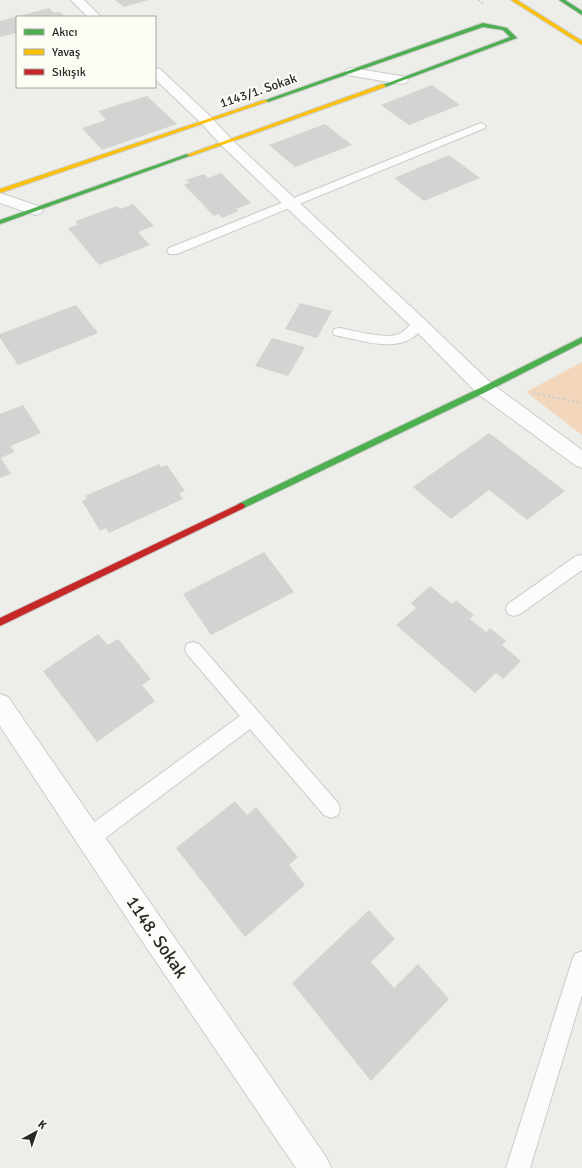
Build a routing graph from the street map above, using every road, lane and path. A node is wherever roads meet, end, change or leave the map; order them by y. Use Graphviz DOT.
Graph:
graph roads {
  1 [pos="77,0"];
  2 [pos="514,0"];
  3 [pos="565,1"];
  4 [pos="582,13"];
  5 [pos="94,16"];
  6 [pos="582,43"];
  7 [pos="352,72"];
  8 [pos="156,73"];
  9 [pos="401,80"];
  10 [pos="207,121"];
  11 [pos="481,126"];
  12 [pos="226,142"];
  13 [pos="0,191"];
  14 [pos="0,198"];
  15 [pos="291,203"];
  16 [pos="35,210"];
  17 [pos="0,222"];
  18 [pos="172,250"];
  19 [pos="419,324"];
  20 [pos="339,332"];
  21 [pos="582,340"];
  22 [pos="485,388"];
  23 [pos="582,460"];
  24 [pos="582,561"];
  25 [pos="514,609"];
  26 [pos="0,622"];
  27 [pos="193,649"];
  28 [pos="0,705"];
  29 [pos="252,717"];
  30 [pos="331,809"];
  31 [pos="89,838"];
  32 [pos="582,961"];
  33 [pos="316,1168"];
  34 [pos="518,1168"];
  1 -- 5 [label="street"];
  2 -- 6 [label="main road"];
  3 -- 4 [label="main road"];
  7 -- 9 [label="street"];
  7 -- 9 [label="main road, 1143/1. Sokak"];
  7 -- 10 [label="main road, 1143/1. Sokak"];
  8 -- 10 [label="street"];
  9 -- 12 [label="main road"];
  10 -- 12 [label="street"];
  10 -- 13 [label="main road, 1143/1. Sokak"];
  11 -- 15 [label="lane"];
  12 -- 15 [label="street"];
  12 -- 16 [label="main road"];
  14 -- 16 [label="street"];
  15 -- 18 [label="lane"];
  15 -- 19 [label="street"];
  16 -- 17 [label="main road"];
  19 -- 20 [label="lane"];
  19 -- 22 [label="street"];
  21 -- 22 [label="main road"];
  22 -- 23 [label="street"];
  22 -- 26 [label="main road"];
  24 -- 25 [label="lane"];
  27 -- 29 [label="lane"];
  28 -- 31 [label="street, 1148. Sokak"];
  29 -- 30 [label="lane"];
  29 -- 31 [label="lane"];
  31 -- 33 [label="street, 1148. Sokak"];
  32 -- 34 [label="lane"];
}
